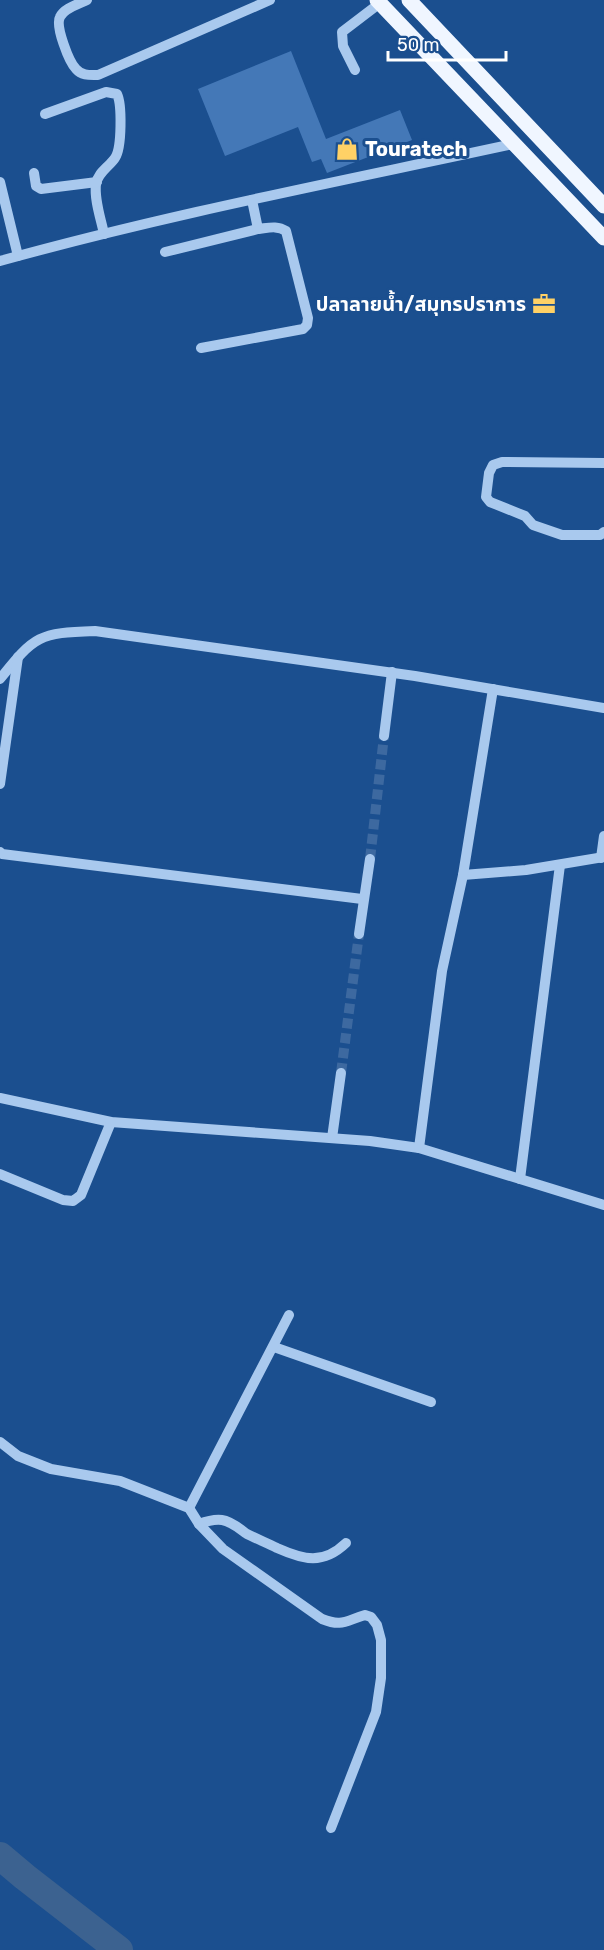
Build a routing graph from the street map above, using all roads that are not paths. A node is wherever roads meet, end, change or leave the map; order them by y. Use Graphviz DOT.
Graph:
graph roads {
  1 [pos="87,0"];
  2 [pos="270,0"];
  3 [pos="409,0"];
  4 [pos="379,1"];
  5 [pos="356,70"];
  6 [pos="45,114"];
  7 [pos="513,144"];
  8 [pos="556,157"];
  9 [pos="540,172"];
  10 [pos="34,173"];
  11 [pos="0,182"];
  12 [pos="96,182"];
  13 [pos="252,200"];
  14 [pos="604,206"];
  15 [pos="258,229"];
  16 [pos="104,234"];
  17 [pos="604,238"];
  18 [pos="165,252"];
  19 [pos="18,256"];
  20 [pos="0,261"];
  21 [pos="201,348"];
  22 [pos="604,463"];
  23 [pos="604,532"];
  24 [pos="18,657"];
  25 [pos="392,672"];
  26 [pos="0,679"];
  27 [pos="493,688"];
  28 [pos="604,708"];
  29 [pos="384,736"];
  30 [pos="0,784"];
  31 [pos="604,836"];
  32 [pos="0,852"];
  33 [pos="602,857"];
  34 [pos="370,859"];
  35 [pos="560,865"];
  36 [pos="463,875"];
  37 [pos="362,899"];
  38 [pos="359,934"];
  39 [pos="341,1073"];
  40 [pos="0,1098"];
  41 [pos="111,1122"];
  42 [pos="332,1138"];
  43 [pos="419,1148"];
  44 [pos="0,1174"];
  45 [pos="520,1179"];
  46 [pos="604,1204"];
  47 [pos="289,1315"];
  48 [pos="274,1347"];
  49 [pos="431,1402"];
  50 [pos="0,1442"];
  51 [pos="189,1508"];
  52 [pos="199,1524"];
  53 [pos="346,1543"];
  54 [pos="332,1828"];
  1 -- 2 [label="street"];
  3 -- 8 [label="main road"];
  4 -- 5 [label="street"];
  4 -- 7 [label="main road"];
  6 -- 12 [label="street"];
  7 -- 9 [label="main road"];
  7 -- 13 [label="street"];
  8 -- 9 [label="main road"];
  8 -- 14 [label="main road"];
  9 -- 17 [label="main road"];
  10 -- 12 [label="street"];
  11 -- 19 [label="street"];
  12 -- 16 [label="street"];
  13 -- 15 [label="street"];
  13 -- 16 [label="street"];
  15 -- 18 [label="street"];
  15 -- 21 [label="street"];
  16 -- 19 [label="street"];
  19 -- 20 [label="street"];
  22 -- 23 [label="street"];
  24 -- 25 [label="street"];
  24 -- 26 [label="street"];
  24 -- 30 [label="street"];
  25 -- 27 [label="street"];
  25 -- 29 [label="street"];
  27 -- 28 [label="street"];
  27 -- 36 [label="street"];
  31 -- 33 [label="street"];
  32 -- 37 [label="street"];
  33 -- 35 [label="street"];
  34 -- 37 [label="street"];
  35 -- 36 [label="street"];
  35 -- 45 [label="street"];
  36 -- 43 [label="street"];
  37 -- 38 [label="street"];
  39 -- 42 [label="street"];
  40 -- 41 [label="street"];
  41 -- 42 [label="street"];
  41 -- 44 [label="street"];
  42 -- 43 [label="street"];
  43 -- 45 [label="street"];
  45 -- 46 [label="street"];
  47 -- 48 [label="street"];
  48 -- 49 [label="street"];
  48 -- 51 [label="street"];
  50 -- 51 [label="street"];
  51 -- 52 [label="street"];
  52 -- 53 [label="street"];
  52 -- 54 [label="street"];
}
